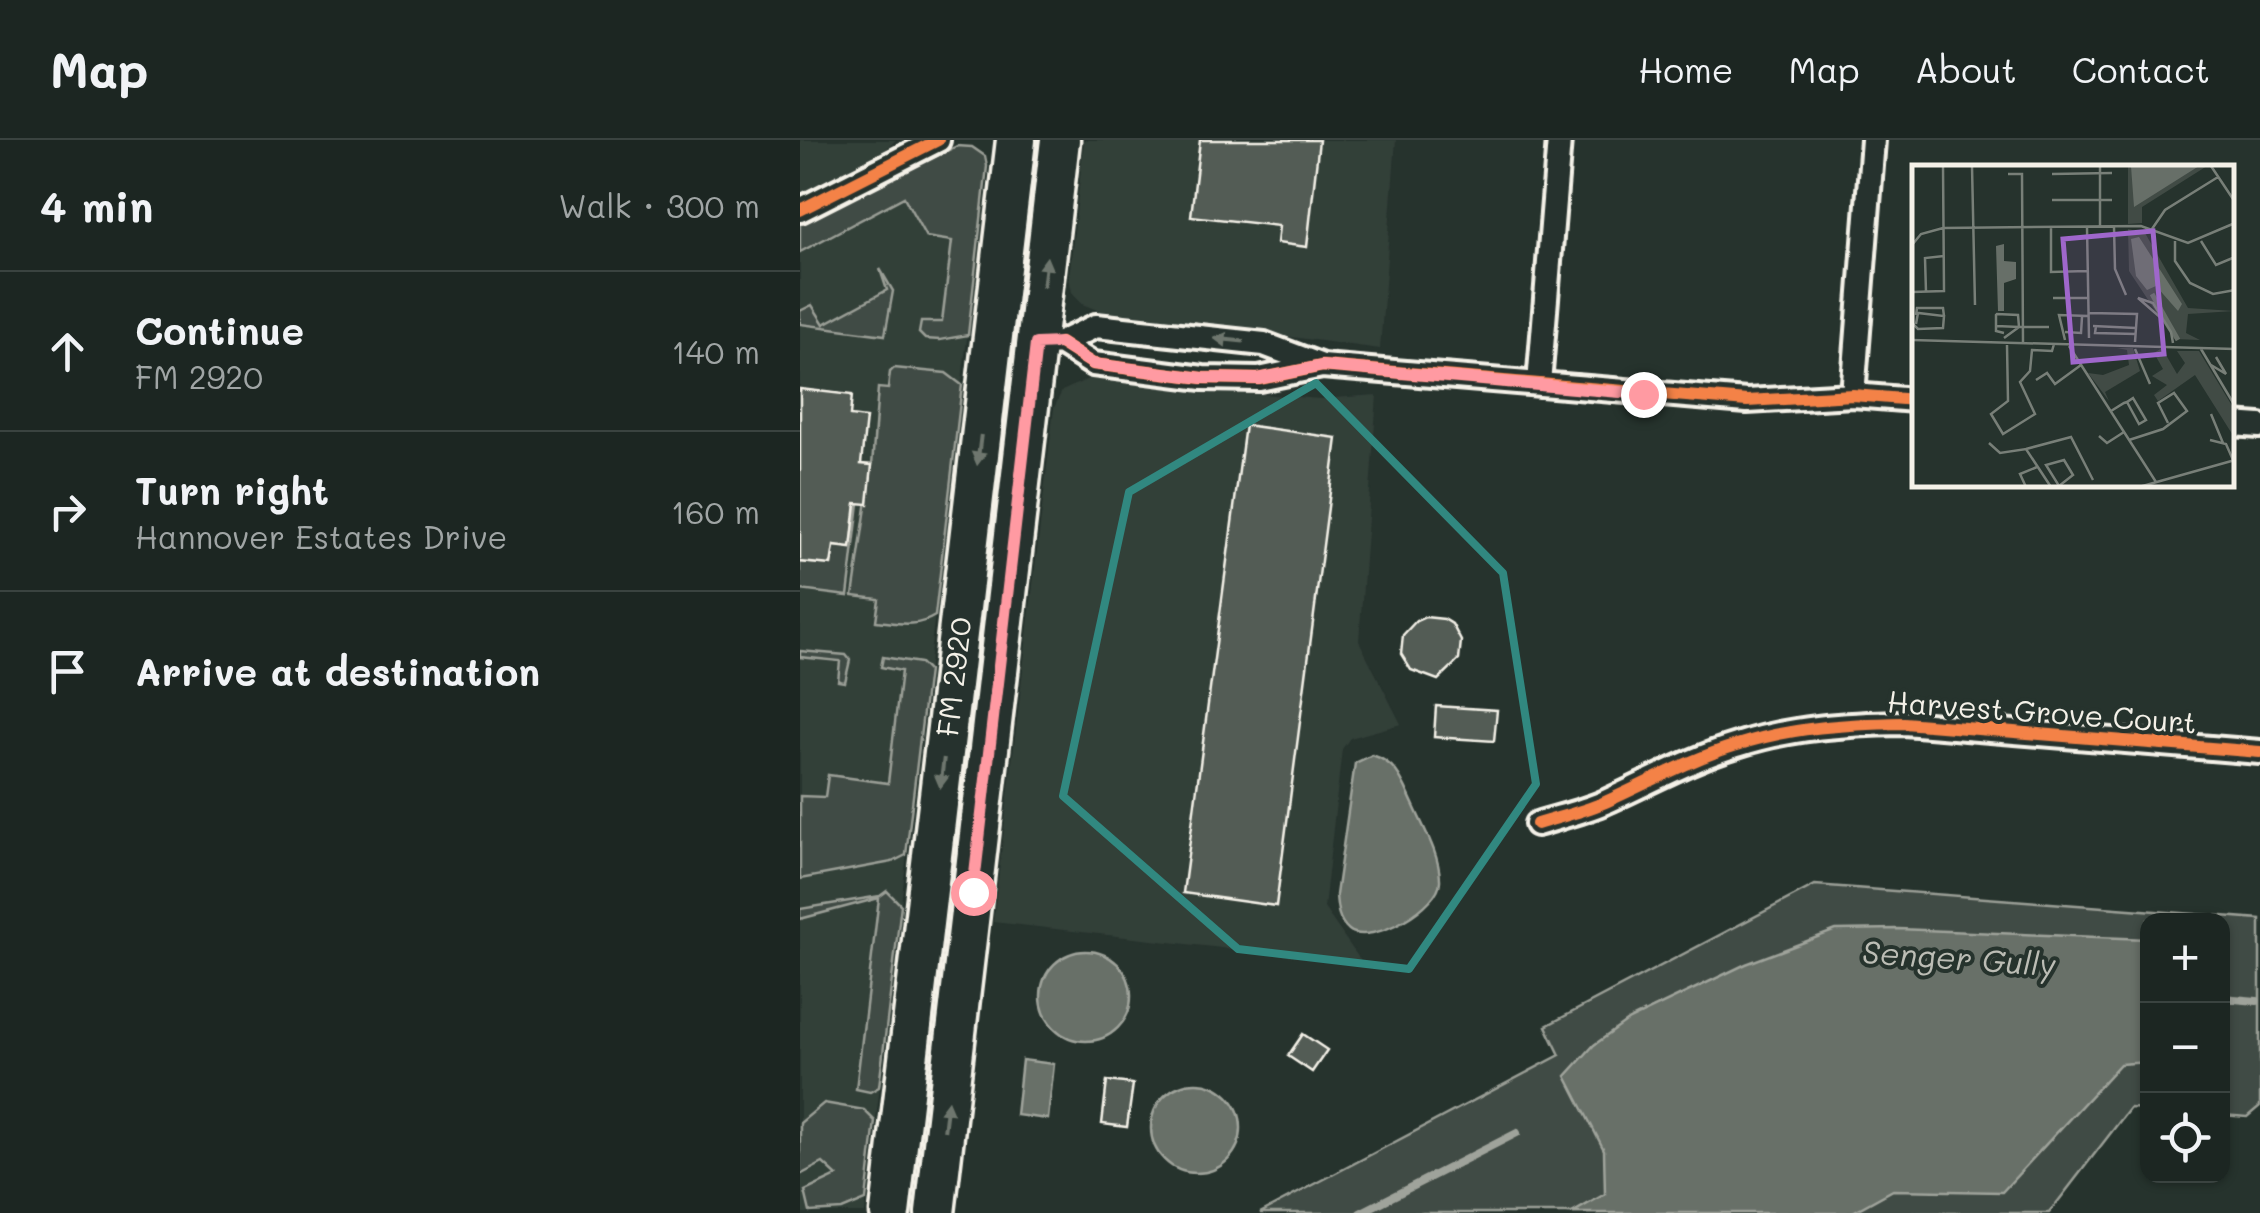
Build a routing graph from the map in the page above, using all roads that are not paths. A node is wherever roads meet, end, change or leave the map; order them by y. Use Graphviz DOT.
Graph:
graph roads {
  1 [pos="938,140"];
  2 [pos="1016,140"];
  3 [pos="1060,140"];
  4 [pos="1559,140"];
  5 [pos="1873,140"];
  6 [pos="800,210"];
  7 [pos="1048,344"];
  8 [pos="1322,366"];
  9 [pos="1539,384"];
  10 [pos="1853,395"];
  11 [pos="1912,400"];
  12 [pos="2235,424"];
  13 [pos="2260,426"];
  14 [pos="2260,752"];
  15 [pos="1537,824"];
  16 [pos="890,1213"];
  17 [pos="934,1213"];
  1 -- 6 [label="street"];
  2 -- 16 [label="main road, FM 2920 / FM 2920, one-way"];
  7 -- 3 [label="main road, FM 2920 / FM 2920, one-way"];
  4 -- 9 [label="street"];
  5 -- 10 [label="street"];
  7 -- 8 [label="street"];
  8 -- 7 [label="street, one-way"];
  17 -- 7 [label="main road, FM 2920 / FM 2920, one-way"];
  8 -- 9 [label="street"];
  9 -- 10 [label="street"];
  10 -- 11 [label="street"];
  12 -- 13 [label="street"];
  14 -- 15 [label="street, Harvest Grove Court"];
}
